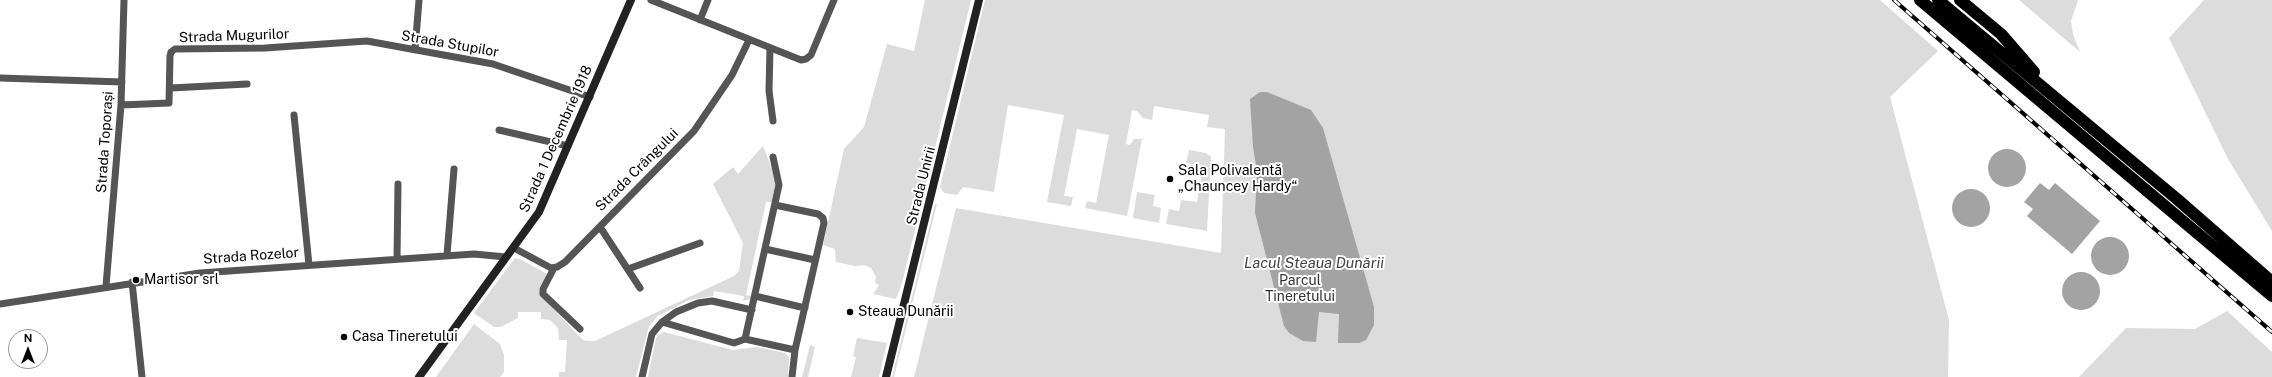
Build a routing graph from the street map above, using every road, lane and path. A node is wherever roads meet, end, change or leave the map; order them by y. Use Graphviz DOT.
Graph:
graph roads {
  1 [pos="124,0"];
  2 [pos="419,0"];
  3 [pos="631,0"];
  4 [pos="651,0"];
  5 [pos="708,0"];
  6 [pos="834,0"];
  7 [pos="979,0"];
  8 [pos="1920,0"];
  9 [pos="1938,0"];
  10 [pos="1960,0"];
  11 [pos="700,20"];
  12 [pos="749,40"];
  13 [pos="374,41"];
  14 [pos="770,48"];
  15 [pos="415,50"];
  16 [pos="0,78"];
  17 [pos="122,82"];
  18 [pos="247,84"];
  19 [pos="171,88"];
  20 [pos="590,98"];
  21 [pos="2059,101"];
  22 [pos="121,105"];
  23 [pos="294,115"];
  24 [pos="773,121"];
  25 [pos="499,130"];
  26 [pos="568,146"];
  27 [pos="773,157"];
  28 [pos="454,169"];
  29 [pos="398,184"];
  30 [pos="775,205"];
  31 [pos="600,227"];
  32 [pos="700,243"];
  33 [pos="514,248"];
  34 [pos="766,249"];
  35 [pos="447,255"];
  36 [pos="506,257"];
  37 [pos="398,259"];
  38 [pos="816,260"];
  39 [pos="309,265"];
  40 [pos="554,268"];
  41 [pos="628,269"];
  42 [pos="132,282"];
  43 [pos="2272,282"];
  44 [pos="106,286"];
  45 [pos="640,288"];
  46 [pos="755,296"];
  47 [pos="2272,296"];
  48 [pos="0,304"];
  49 [pos="805,308"];
  50 [pos="752,310"];
  51 [pos="662,322"];
  52 [pos="580,329"];
  53 [pos="745,339"];
  54 [pos="795,350"];
  55 [pos="142,377"];
  56 [pos="419,377"];
  57 [pos="642,377"];
  58 [pos="792,377"];
  59 [pos="886,377"];
  1 -- 17 [label="street, Strada Toporași"];
  2 -- 15 [label="street"];
  3 -- 20 [label="main road, Strada 1 Decembrie 1918"];
  4 -- 11 [label="street"];
  5 -- 11 [label="street"];
  6 -- 14 [label="street"];
  7 -- 59 [label="main road, Strada Unirii"];
  8 -- 47 [label="highway"];
  9 -- 21 [label="highway"];
  10 -- 21 [label="highway"];
  11 -- 12 [label="street"];
  12 -- 14 [label="street"];
  12 -- 31 [label="street, Strada Crângului"];
  13 -- 15 [label="street, Strada Stupilor"];
  13 -- 19 [label="street, Strada Mugurilor"];
  14 -- 24 [label="street"];
  15 -- 20 [label="street, Strada Stupilor"];
  16 -- 17 [label="street"];
  17 -- 22 [label="street, Strada Toporași"];
  18 -- 19 [label="street"];
  19 -- 22 [label="street, Strada Mugurilor"];
  20 -- 26 [label="main road, Strada 1 Decembrie 1918"];
  21 -- 43 [label="highway"];
  22 -- 44 [label="street, Strada Toporași"];
  23 -- 39 [label="street"];
  25 -- 26 [label="street"];
  26 -- 33 [label="main road, Strada 1 Decembrie 1918"];
  27 -- 30 [label="street"];
  28 -- 35 [label="street"];
  29 -- 37 [label="street"];
  30 -- 34 [label="street"];
  30 -- 38 [label="street"];
  31 -- 40 [label="street, Strada Crângului"];
  31 -- 41 [label="street"];
  32 -- 41 [label="street"];
  33 -- 36 [label="main road, Strada 1 Decembrie 1918"];
  33 -- 40 [label="street"];
  34 -- 38 [label="street"];
  34 -- 46 [label="street"];
  35 -- 36 [label="street, Strada Rozelor"];
  35 -- 37 [label="street, Strada Rozelor"];
  36 -- 56 [label="main road, Strada 1 Decembrie 1918"];
  37 -- 39 [label="street, Strada Rozelor"];
  38 -- 49 [label="street"];
  39 -- 42 [label="street, Strada Rozelor"];
  40 -- 52 [label="street"];
  41 -- 45 [label="street"];
  42 -- 44 [label="street, Strada Rozelor"];
  42 -- 55 [label="street"];
  44 -- 48 [label="street, Strada Rozelor"];
  46 -- 49 [label="street"];
  46 -- 50 [label="street"];
  49 -- 54 [label="street"];
  50 -- 51 [label="street"];
  50 -- 53 [label="street"];
  51 -- 53 [label="street"];
  51 -- 57 [label="street"];
  53 -- 54 [label="street"];
  54 -- 58 [label="street"];
}
